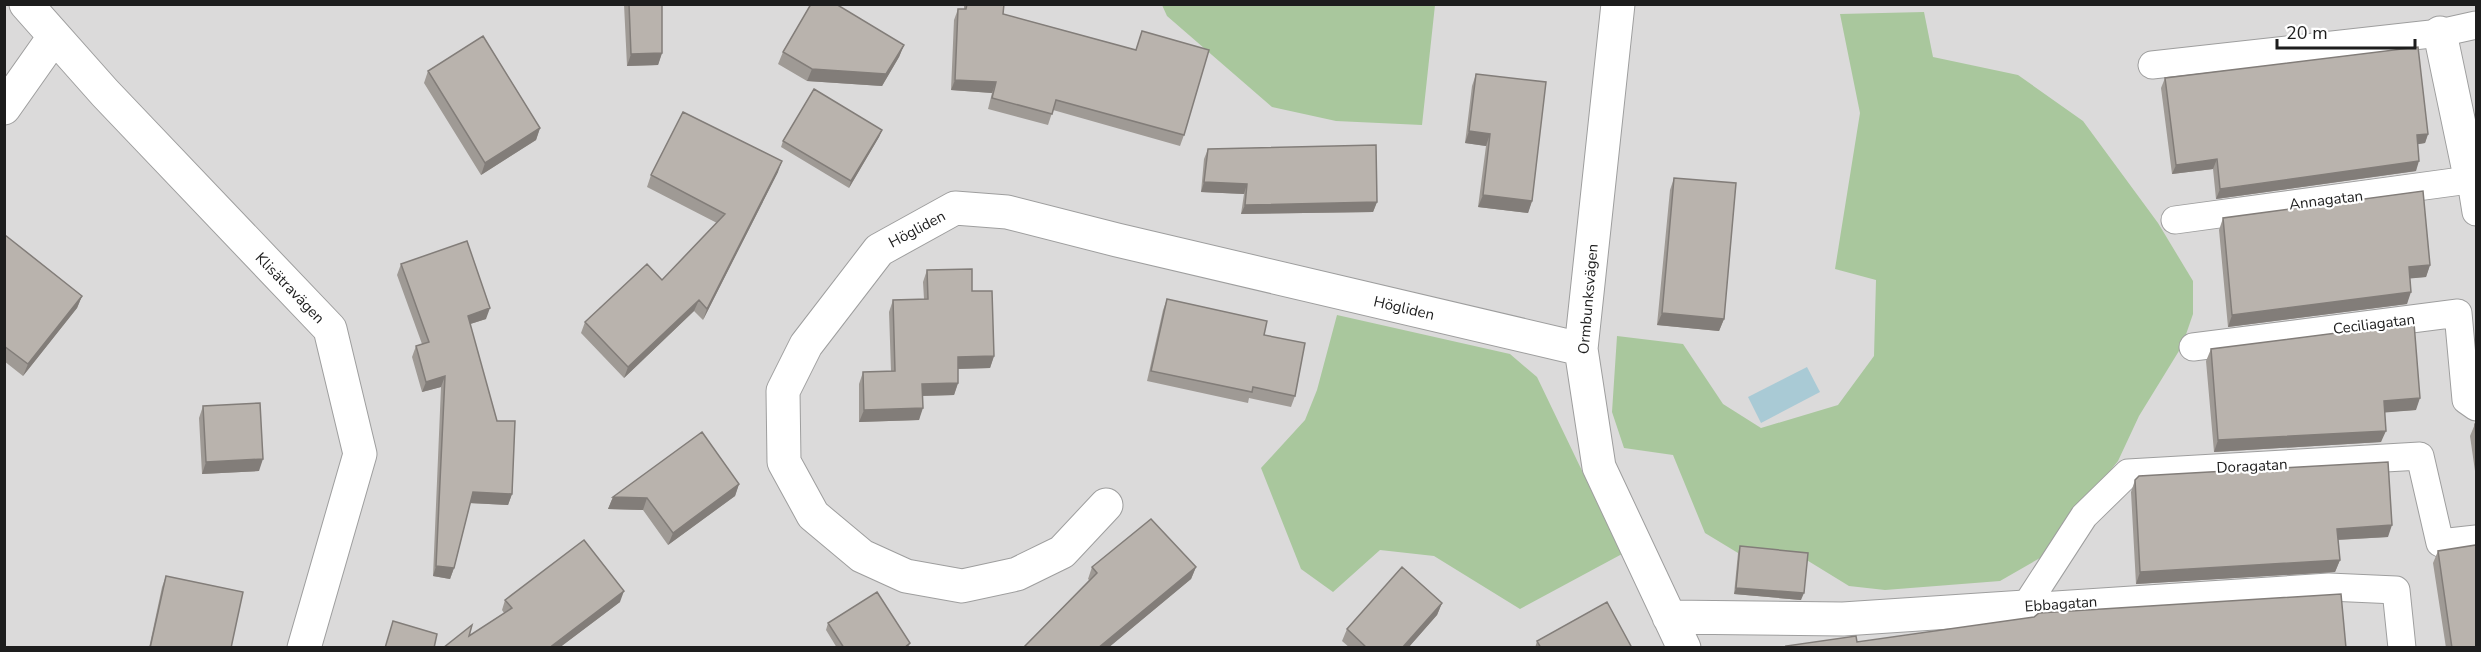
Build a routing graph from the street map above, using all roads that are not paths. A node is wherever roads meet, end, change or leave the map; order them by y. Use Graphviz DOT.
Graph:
graph roads {
  1 [pos="26,4"];
  2 [pos="1618,4"];
  3 [pos="2476,25"];
  4 [pos="2440,33"];
  5 [pos="54,37"];
  6 [pos="2152,65"];
  7 [pos="4,108"];
  8 [pos="2475,191"];
  9 [pos="2175,220"];
  10 [pos="2193,346"];
  11 [pos="1581,349"];
  12 [pos="2476,407"];
  13 [pos="1106,505"];
  14 [pos="2476,539"];
  15 [pos="2025,607"];
  16 [pos="1669,617"];
  17 [pos="304,648"];
  18 [pos="1684,648"];
  19 [pos="2402,648"];
  1 -- 5 [label="street, Klisätravägen"];
  2 -- 11 [label="street, Ormbunksvägen"];
  3 -- 4 [label="lane"];
  4 -- 6 [label="lane"];
  4 -- 8 [label="street"];
  5 -- 7 [label="street"];
  5 -- 17 [label="street, Klisätravägen"];
  8 -- 9 [label="lane, Annagatan"];
  10 -- 12 [label="lane, Ceciliagatan"];
  11 -- 13 [label="street, Högliden"];
  11 -- 16 [label="street, Ormbunksvägen"];
  14 -- 15 [label="lane, Doragatan"];
  15 -- 16 [label="street, Ebbagatan"];
  15 -- 19 [label="lane, Ebbagatan"];
  16 -- 18 [label="street, Ormbunksvägen"];
}
